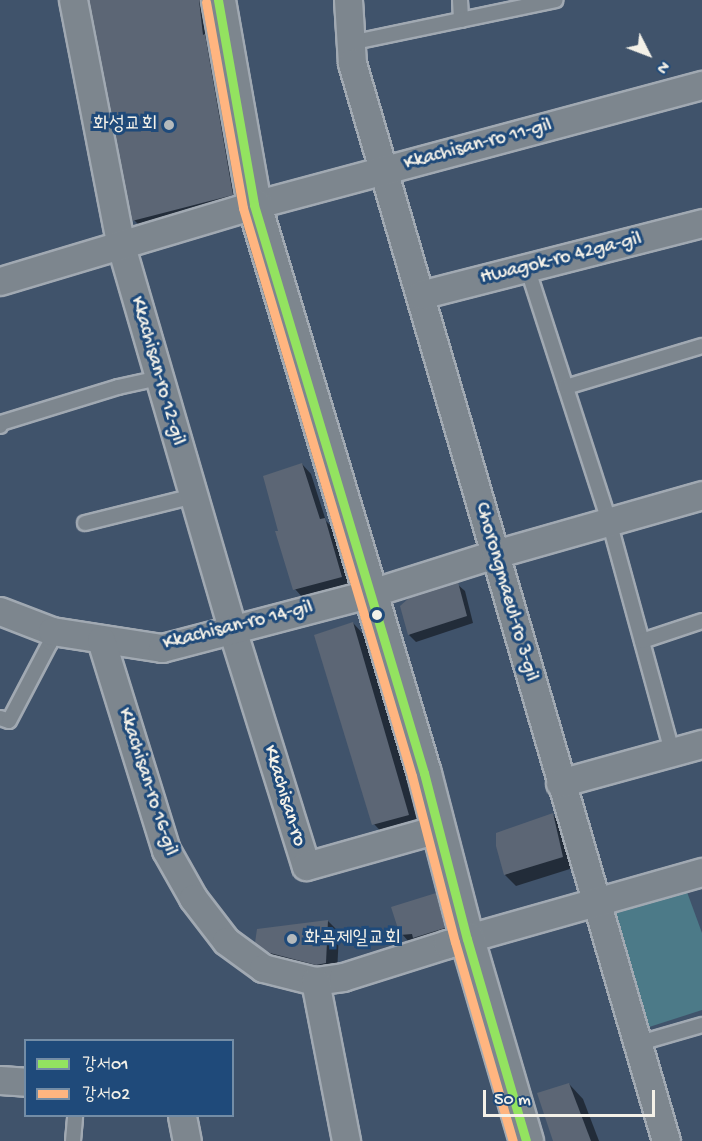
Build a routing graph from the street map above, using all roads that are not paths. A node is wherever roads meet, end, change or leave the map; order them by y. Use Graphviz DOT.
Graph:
graph roads {
  1 [pos="73,0"];
  2 [pos="218,0"];
  3 [pos="348,0"];
  4 [pos="460,0"];
  5 [pos="556,0"];
  6 [pos="462,20"];
  7 [pos="350,43"];
  8 [pos="702,85"];
  9 [pos="382,170"];
  10 [pos="254,205"];
  11 [pos="702,222"];
  12 [pos="121,246"];
  13 [pos="527,267"];
  14 [pos="0,281"];
  15 [pos="420,295"];
  16 [pos="702,346"];
  17 [pos="159,378"];
  18 [pos="566,387"];
  19 [pos="0,426"];
  20 [pos="194,495"];
  21 [pos="702,495"];
  22 [pos="609,521"];
  23 [pos="85,523"];
  24 [pos="495,554"];
  25 [pos="370,593"];
  26 [pos="0,611"];
  27 [pos="702,621"];
  28 [pos="232,629"];
  29 [pos="52,631"];
  30 [pos="101,640"];
  31 [pos="642,641"];
  32 [pos="0,718"];
  33 [pos="702,744"];
  34 [pos="672,752"];
  35 [pos="560,783"];
  36 [pos="438,828"];
  37 [pos="702,872"];
  38 [pos="595,903"];
  39 [pos="467,939"];
  40 [pos="315,981"];
  41 [pos="702,1025"];
  42 [pos="636,1044"];
  43 [pos="0,1080"];
  44 [pos="24,1082"];
  45 [pos="75,1117"];
  46 [pos="182,1117"];
  47 [pos="73,1141"];
  48 [pos="187,1141"];
  49 [pos="346,1141"];
  50 [pos="526,1141"];
  51 [pos="666,1141"];
  1 -- 12 [label="street, Kkachisan-ro 12-gil"];
  2 -- 10 [label="street"];
  3 -- 7 [label="street, Chorongmaeul-ro 3-gil"];
  4 -- 6 [label="lane"];
  5 -- 6 [label="lane"];
  6 -- 7 [label="lane"];
  7 -- 9 [label="street, Chorongmaeul-ro 3-gil"];
  8 -- 9 [label="street, Kkachisan-ro 11-gil"];
  9 -- 10 [label="street, Kkachisan-ro 11-gil"];
  9 -- 15 [label="street, Chorongmaeul-ro 3-gil"];
  10 -- 12 [label="street"];
  10 -- 25 [label="street"];
  11 -- 13 [label="street, Hwagok-ro 42ga-gil"];
  12 -- 14 [label="street"];
  12 -- 17 [label="street, Kkachisan-ro 12-gil"];
  13 -- 15 [label="street, Hwagok-ro 42ga-gil"];
  13 -- 18 [label="lane"];
  15 -- 24 [label="street, Chorongmaeul-ro 3-gil"];
  16 -- 18 [label="lane"];
  17 -- 19 [label="lane"];
  17 -- 20 [label="street, Kkachisan-ro 12-gil"];
  18 -- 22 [label="lane"];
  20 -- 23 [label="lane"];
  20 -- 28 [label="street, Kkachisan-ro 12-gil"];
  21 -- 22 [label="street, Kkachisan-ro 14-gil"];
  22 -- 24 [label="street, Kkachisan-ro 14-gil"];
  22 -- 31 [label="lane"];
  24 -- 25 [label="street, Kkachisan-ro 14-gil"];
  24 -- 35 [label="street, Chorongmaeul-ro 3-gil"];
  25 -- 28 [label="street, Kkachisan-ro 14-gil"];
  25 -- 36 [label="street"];
  26 -- 29 [label="street, Kkachisan-ro 14-gil"];
  27 -- 31 [label="lane"];
  28 -- 30 [label="street, Kkachisan-ro 14-gil"];
  28 -- 36 [label="street, Kkachisan-ro"];
  29 -- 30 [label="street, Kkachisan-ro 14-gil"];
  29 -- 32 [label="lane"];
  30 -- 40 [label="street, Kkachisan-ro 16-gil"];
  31 -- 34 [label="lane"];
  33 -- 34 [label="street"];
  34 -- 35 [label="street"];
  35 -- 38 [label="street, Chorongmaeul-ro 3-gil"];
  36 -- 39 [label="street"];
  37 -- 38 [label="street, Kkachisan-ro 16-gil"];
  38 -- 39 [label="street, Kkachisan-ro 16-gil"];
  38 -- 42 [label="street, Chorongmaeul-ro 3-gil"];
  39 -- 40 [label="street, Kkachisan-ro 16-gil"];
  39 -- 50 [label="street"];
  40 -- 49 [label="street"];
  41 -- 42 [label="lane"];
  42 -- 51 [label="street, Chorongmaeul-ro 3-gil"];
  43 -- 44 [label="street"];
  45 -- 47 [label="lane"];
  46 -- 48 [label="street"];
}
